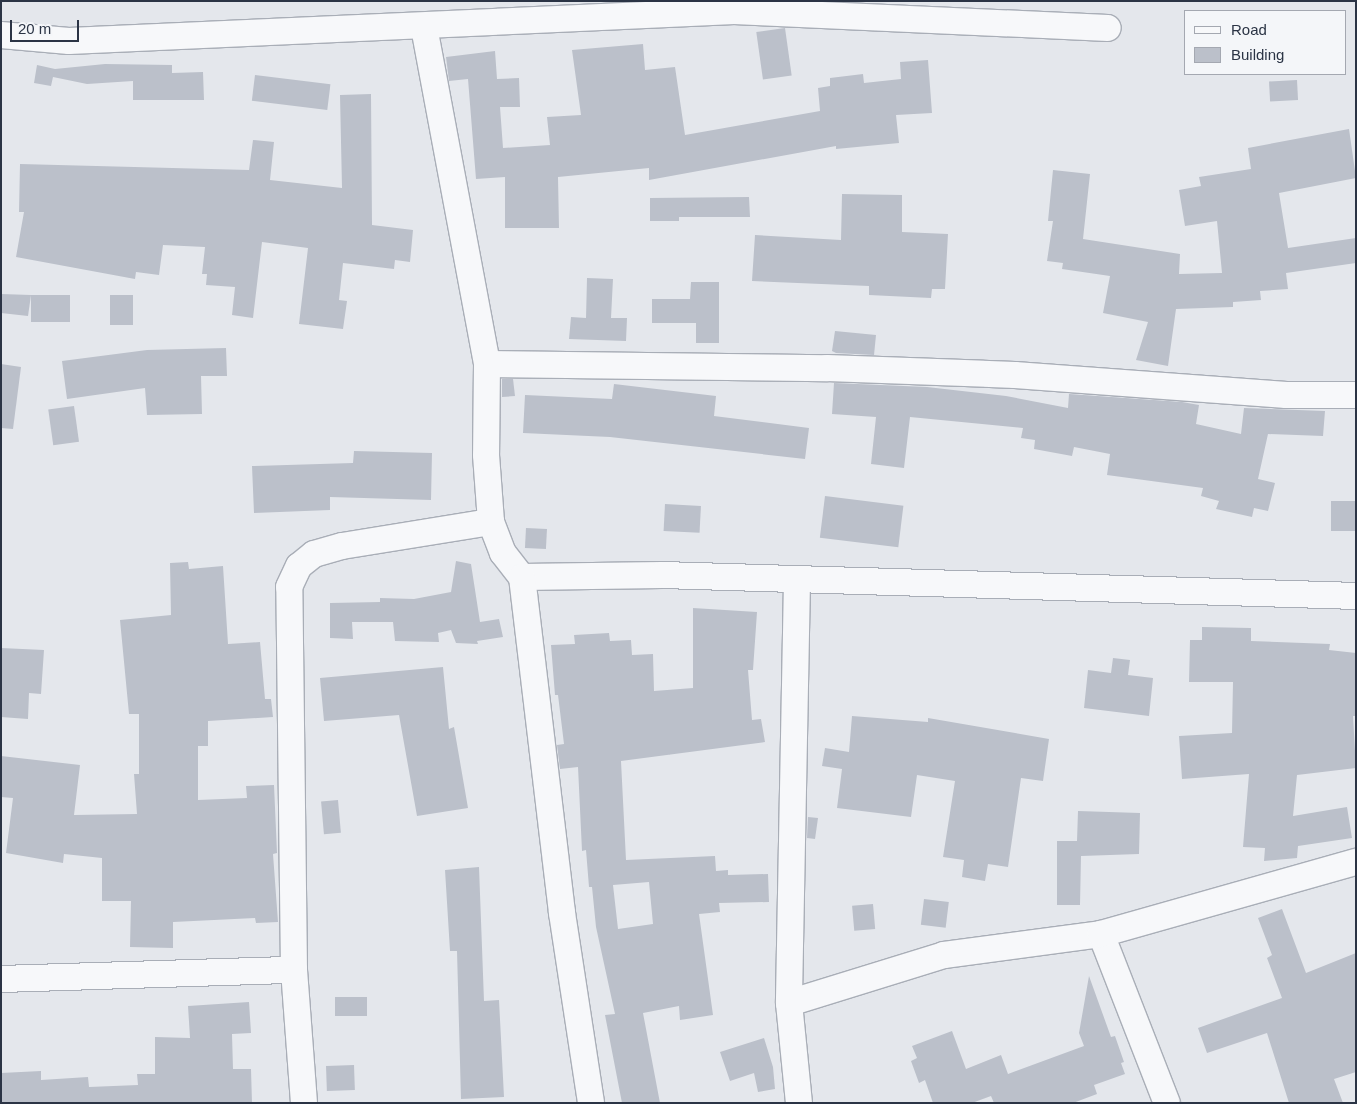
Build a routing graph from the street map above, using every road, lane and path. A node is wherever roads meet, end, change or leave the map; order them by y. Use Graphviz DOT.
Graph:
graph roads {
  1 [pos="424,27"];
  2 [pos="1108,28"];
  3 [pos="1,35"];
  4 [pos="487,364"];
  5 [pos="1356,395"];
  6 [pos="491,522"];
  7 [pos="522,577"];
  8 [pos="797,581"];
  9 [pos="1356,596"];
  10 [pos="1356,862"];
  11 [pos="1101,934"];
  12 [pos="294,970"];
  13 [pos="1,979"];
  14 [pos="790,1003"];
  15 [pos="304,1103"];
  16 [pos="592,1103"];
  17 [pos="799,1103"];
  18 [pos="1166,1103"];
  1 -- 2 [label="street"];
  1 -- 3 [label="street"];
  1 -- 4 [label="street"];
  4 -- 5 [label="street"];
  4 -- 6 [label="street"];
  6 -- 7 [label="street"];
  6 -- 12 [label="street"];
  7 -- 8 [label="street"];
  7 -- 16 [label="street"];
  8 -- 9 [label="street"];
  8 -- 14 [label="street"];
  10 -- 11 [label="street"];
  11 -- 14 [label="street"];
  11 -- 18 [label="street"];
  12 -- 13 [label="street"];
  12 -- 15 [label="street"];
  14 -- 17 [label="street"];
}
